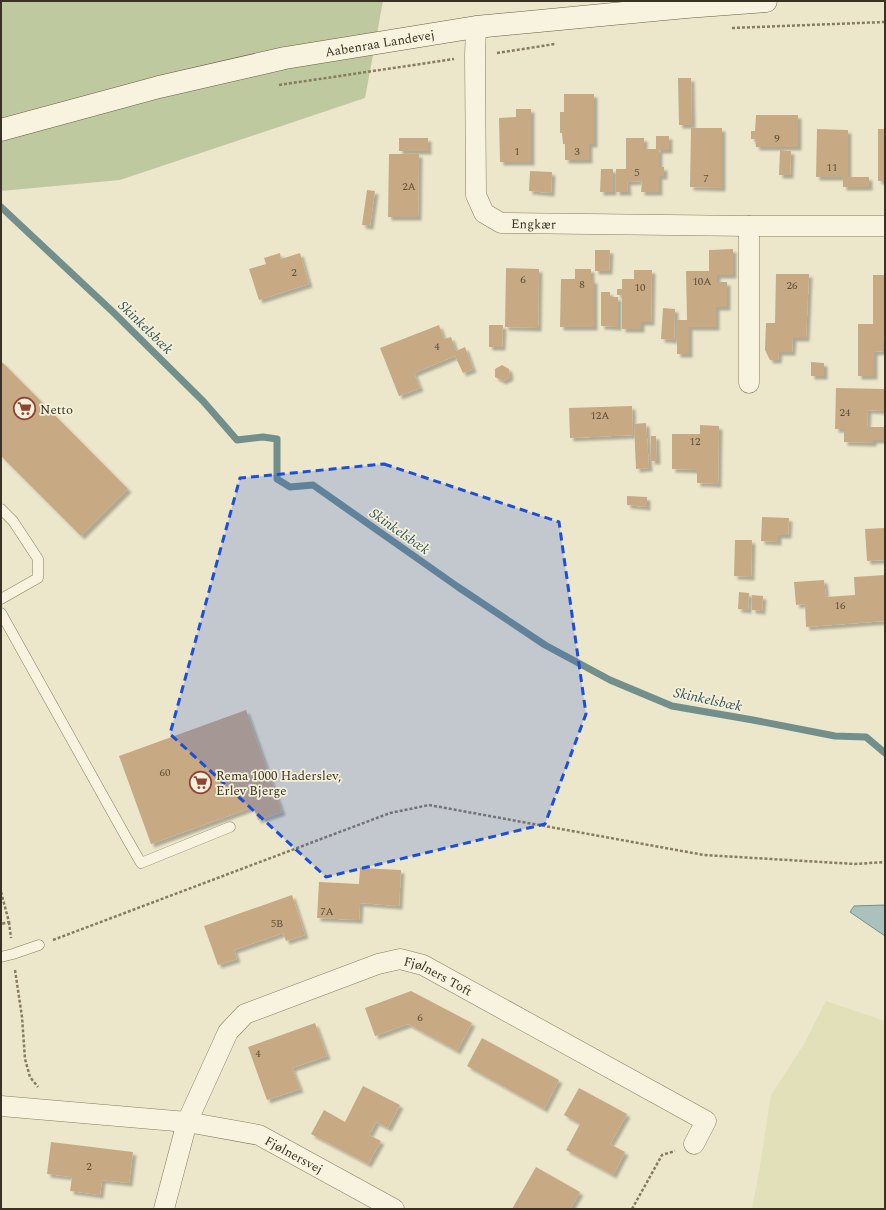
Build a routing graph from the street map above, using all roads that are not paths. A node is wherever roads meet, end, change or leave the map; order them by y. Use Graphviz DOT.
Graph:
graph roads {
  1 [pos="766,1"];
  2 [pos="476,27"];
  3 [pos="1,130"];
  4 [pos="750,226"];
  5 [pos="885,226"];
  6 [pos="749,383"];
  7 [pos="1,509"];
  8 [pos="1,599"];
  9 [pos="1,613"];
  10 [pos="230,827"];
  11 [pos="39,945"];
  12 [pos="1,957"];
  13 [pos="1,1106"];
  14 [pos="187,1122"];
  15 [pos="694,1144"];
  16 [pos="164,1209"];
  17 [pos="394,1209"];
  1 -- 2 [label="main road, Aabenraa Landevej"];
  2 -- 3 [label="main road, Aabenraa Landevej"];
  2 -- 4 [label="street, Engkær"];
  4 -- 5 [label="street, Engkær"];
  4 -- 6 [label="street"];
  7 -- 8 [label="lane"];
  9 -- 10 [label="lane"];
  11 -- 12 [label="lane"];
  13 -- 14 [label="street, Fjølnersvej"];
  14 -- 15 [label="street, Fjølners Toft"];
  14 -- 16 [label="street"];
  14 -- 17 [label="street, Fjølnersvej"];
}
